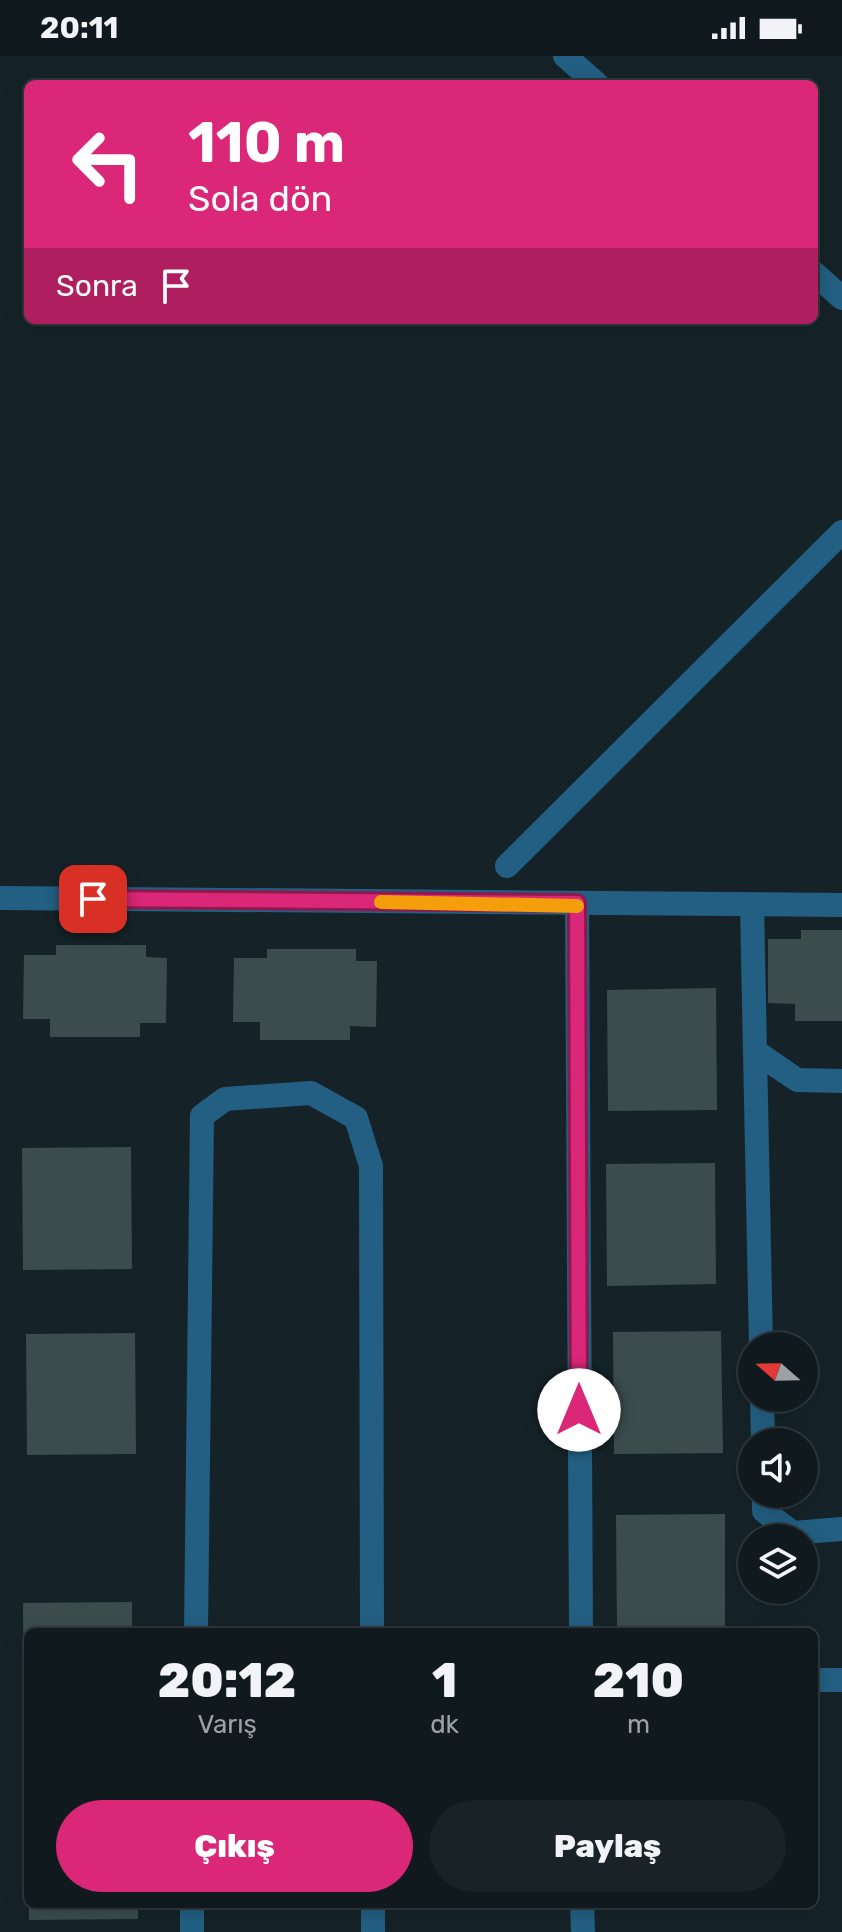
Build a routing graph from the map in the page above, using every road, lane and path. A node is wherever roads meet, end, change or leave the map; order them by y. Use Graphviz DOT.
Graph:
graph roads {
  1 [pos="565,56"];
  2 [pos="592,80"];
  3 [pos="818,277"];
  4 [pos="842,298"];
  5 [pos="842,532"];
  6 [pos="507,866"];
  7 [pos="0,898"];
  8 [pos="577,903"];
  9 [pos="752,905"];
  10 [pos="842,905"];
  11 [pos="755,1051"];
  12 [pos="842,1081"];
  13 [pos="761,1332"];
  14 [pos="764,1508"];
  15 [pos="842,1529"];
  16 [pos="196,1628"];
  17 [pos="372,1628"];
  18 [pos="581,1628"];
  19 [pos="818,1680"];
  20 [pos="842,1680"];
  21 [pos="192,1908"];
  22 [pos="373,1908"];
  23 [pos="582,1908"];
  24 [pos="192,1932"];
  25 [pos="373,1932"];
  26 [pos="583,1932"];
  1 -- 2 [label="street"];
  3 -- 4 [label="street"];
  5 -- 6 [label="street"];
  7 -- 8 [label="street"];
  8 -- 9 [label="street"];
  8 -- 18 [label="street"];
  9 -- 10 [label="street"];
  9 -- 11 [label="street"];
  11 -- 12 [label="street"];
  11 -- 13 [label="street"];
  14 -- 15 [label="street"];
  16 -- 17 [label="street"];
  19 -- 20 [label="street"];
  21 -- 24 [label="street"];
  22 -- 25 [label="street"];
  23 -- 26 [label="street"];
}
